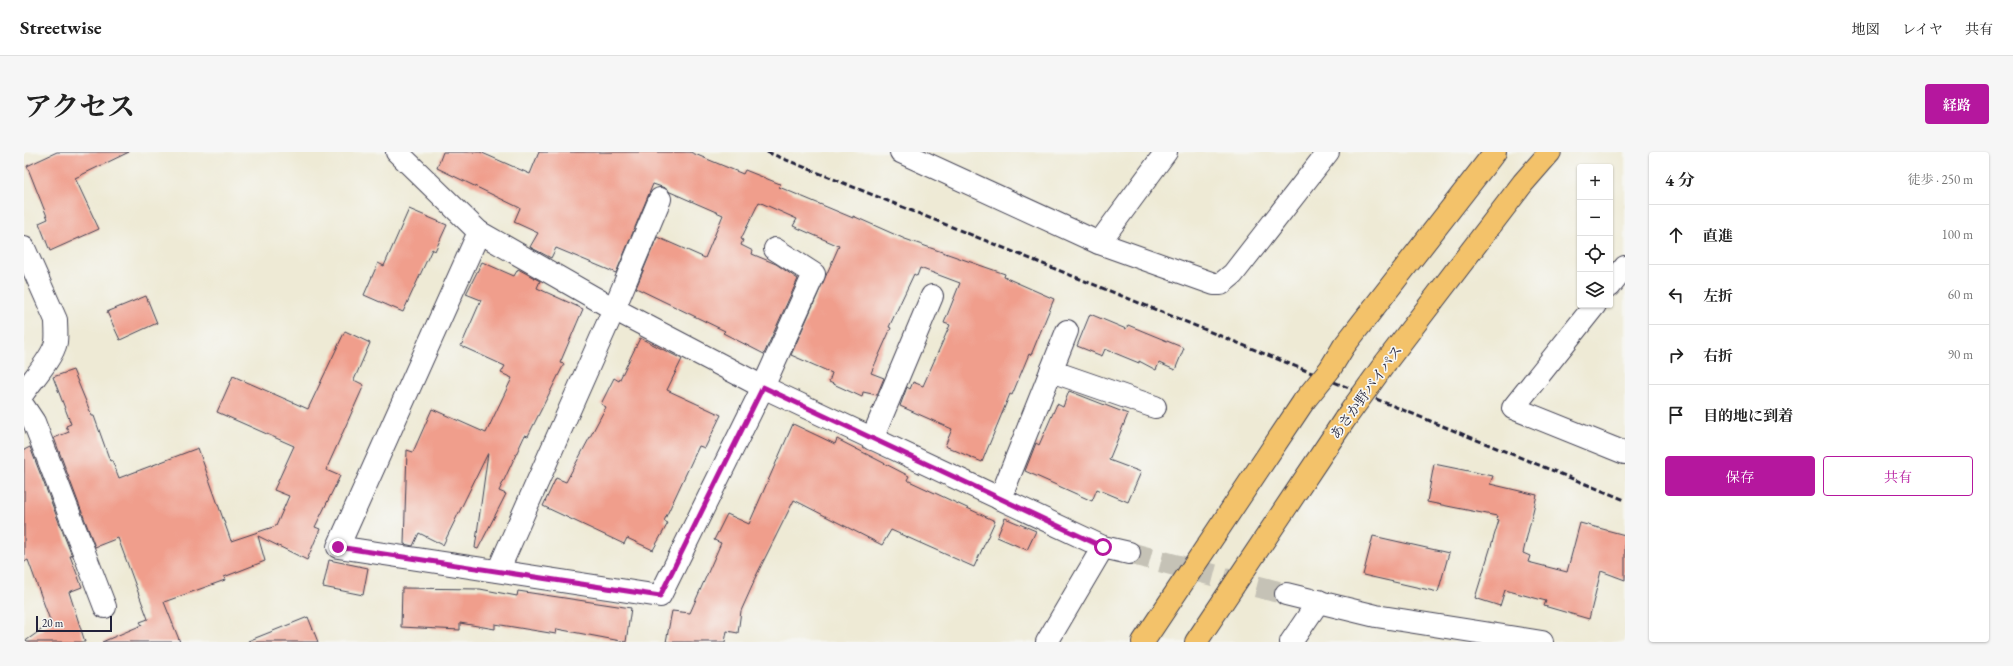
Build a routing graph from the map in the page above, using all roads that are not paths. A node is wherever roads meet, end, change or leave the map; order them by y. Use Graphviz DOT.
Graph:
graph roads {
  1 [pos="397,152"];
  2 [pos="901,152"];
  3 [pos="1166,152"];
  4 [pos="1328,152"];
  5 [pos="1495,152"];
  6 [pos="1550,152"];
  7 [pos="660,199"];
  8 [pos="480,232"];
  9 [pos="1099,243"];
  10 [pos="24,248"];
  11 [pos="775,249"];
  12 [pos="1625,266"];
  13 [pos="1613,282"];
  14 [pos="932,296"];
  15 [pos="1593,308"];
  16 [pos="614,309"];
  17 [pos="1067,331"];
  18 [pos="1051,371"];
  19 [pos="763,387"];
  20 [pos="24,392"];
  21 [pos="24,407"];
  22 [pos="1155,407"];
  23 [pos="872,439"];
  24 [pos="1625,453"];
  25 [pos="1000,499"];
  26 [pos="1103,547"];
  27 [pos="1129,553"];
  28 [pos="498,571"];
  29 [pos="1286,594"];
  30 [pos="1319,601"];
  31 [pos="105,607"];
  32 [pos="1047,642"];
  33 [pos="1143,642"];
  34 [pos="1196,642"];
  35 [pos="1291,642"];
  36 [pos="1542,642"];
  1 -- 8 [label="street"];
  2 -- 9 [label="street"];
  3 -- 9 [label="street"];
  4 -- 9 [label="street"];
  5 -- 33 [label="highway, bridge"];
  6 -- 34 [label="highway, あさか野バイパス, bridge"];
  7 -- 16 [label="street"];
  8 -- 16 [label="street"];
  8 -- 28 [label="street"];
  10 -- 20 [label="street"];
  11 -- 19 [label="street"];
  12 -- 13 [label="street"];
  14 -- 23 [label="street"];
  15 -- 24 [label="street"];
  16 -- 19 [label="street"];
  16 -- 28 [label="street"];
  17 -- 18 [label="street"];
  18 -- 22 [label="street"];
  18 -- 25 [label="street"];
  19 -- 23 [label="street"];
  19 -- 28 [label="street"];
  21 -- 31 [label="street"];
  23 -- 25 [label="street"];
  25 -- 26 [label="street"];
  26 -- 27 [label="street"];
  26 -- 32 [label="street"];
  29 -- 30 [label="street"];
  30 -- 35 [label="street"];
  30 -- 36 [label="street"];
}
